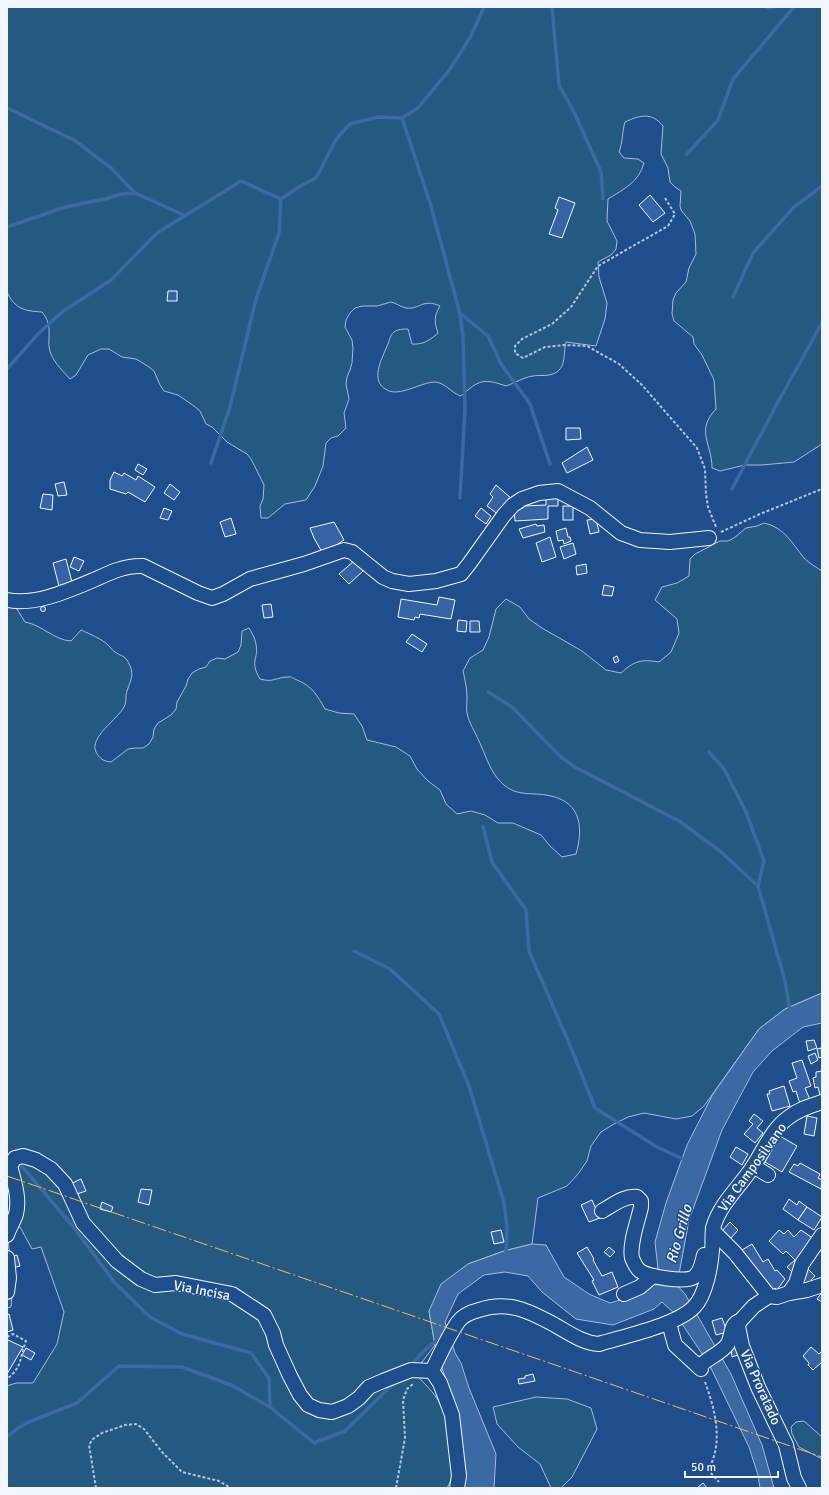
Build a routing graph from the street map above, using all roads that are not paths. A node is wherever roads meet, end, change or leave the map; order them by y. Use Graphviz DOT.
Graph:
graph roads {
  1 [pos="709,538"];
  2 [pos="7,600"];
  3 [pos="822,1102"];
  4 [pos="754,1166"];
  5 [pos="768,1175"];
  6 [pos="602,1211"];
  7 [pos="713,1231"];
  8 [pos="7,1235"];
  9 [pos="822,1235"];
  10 [pos="7,1258"];
  11 [pos="653,1276"];
  12 [pos="822,1285"];
  13 [pos="7,1292"];
  14 [pos="789,1293"];
  15 [pos="624,1294"];
  16 [pos="769,1296"];
  17 [pos="740,1321"];
  18 [pos="672,1322"];
  19 [pos="434,1366"];
  20 [pos="457,1488"];
  21 [pos="799,1488"];
  1 -- 2 [label="street"];
  3 -- 4 [label="street, Via Camposilvano"];
  4 -- 5 [label="street"];
  4 -- 7 [label="street, Via Camposilvano"];
  6 -- 11 [label="street, Via Camposilvano"];
  7 -- 11 [label="street, Via Camposilvano"];
  7 -- 16 [label="street"];
  7 -- 18 [label="street, Via Camposilvano"];
  8 -- 19 [label="street, Via Incisa"];
  9 -- 14 [label="street"];
  10 -- 13 [label="street"];
  11 -- 15 [label="street"];
  12 -- 14 [label="street"];
  14 -- 16 [label="street"];
  16 -- 17 [label="street"];
  17 -- 18 [label="street"];
  17 -- 21 [label="street, Via Proratado"];
  18 -- 19 [label="street, Via Camposilvano"];
  19 -- 20 [label="street"];
}
